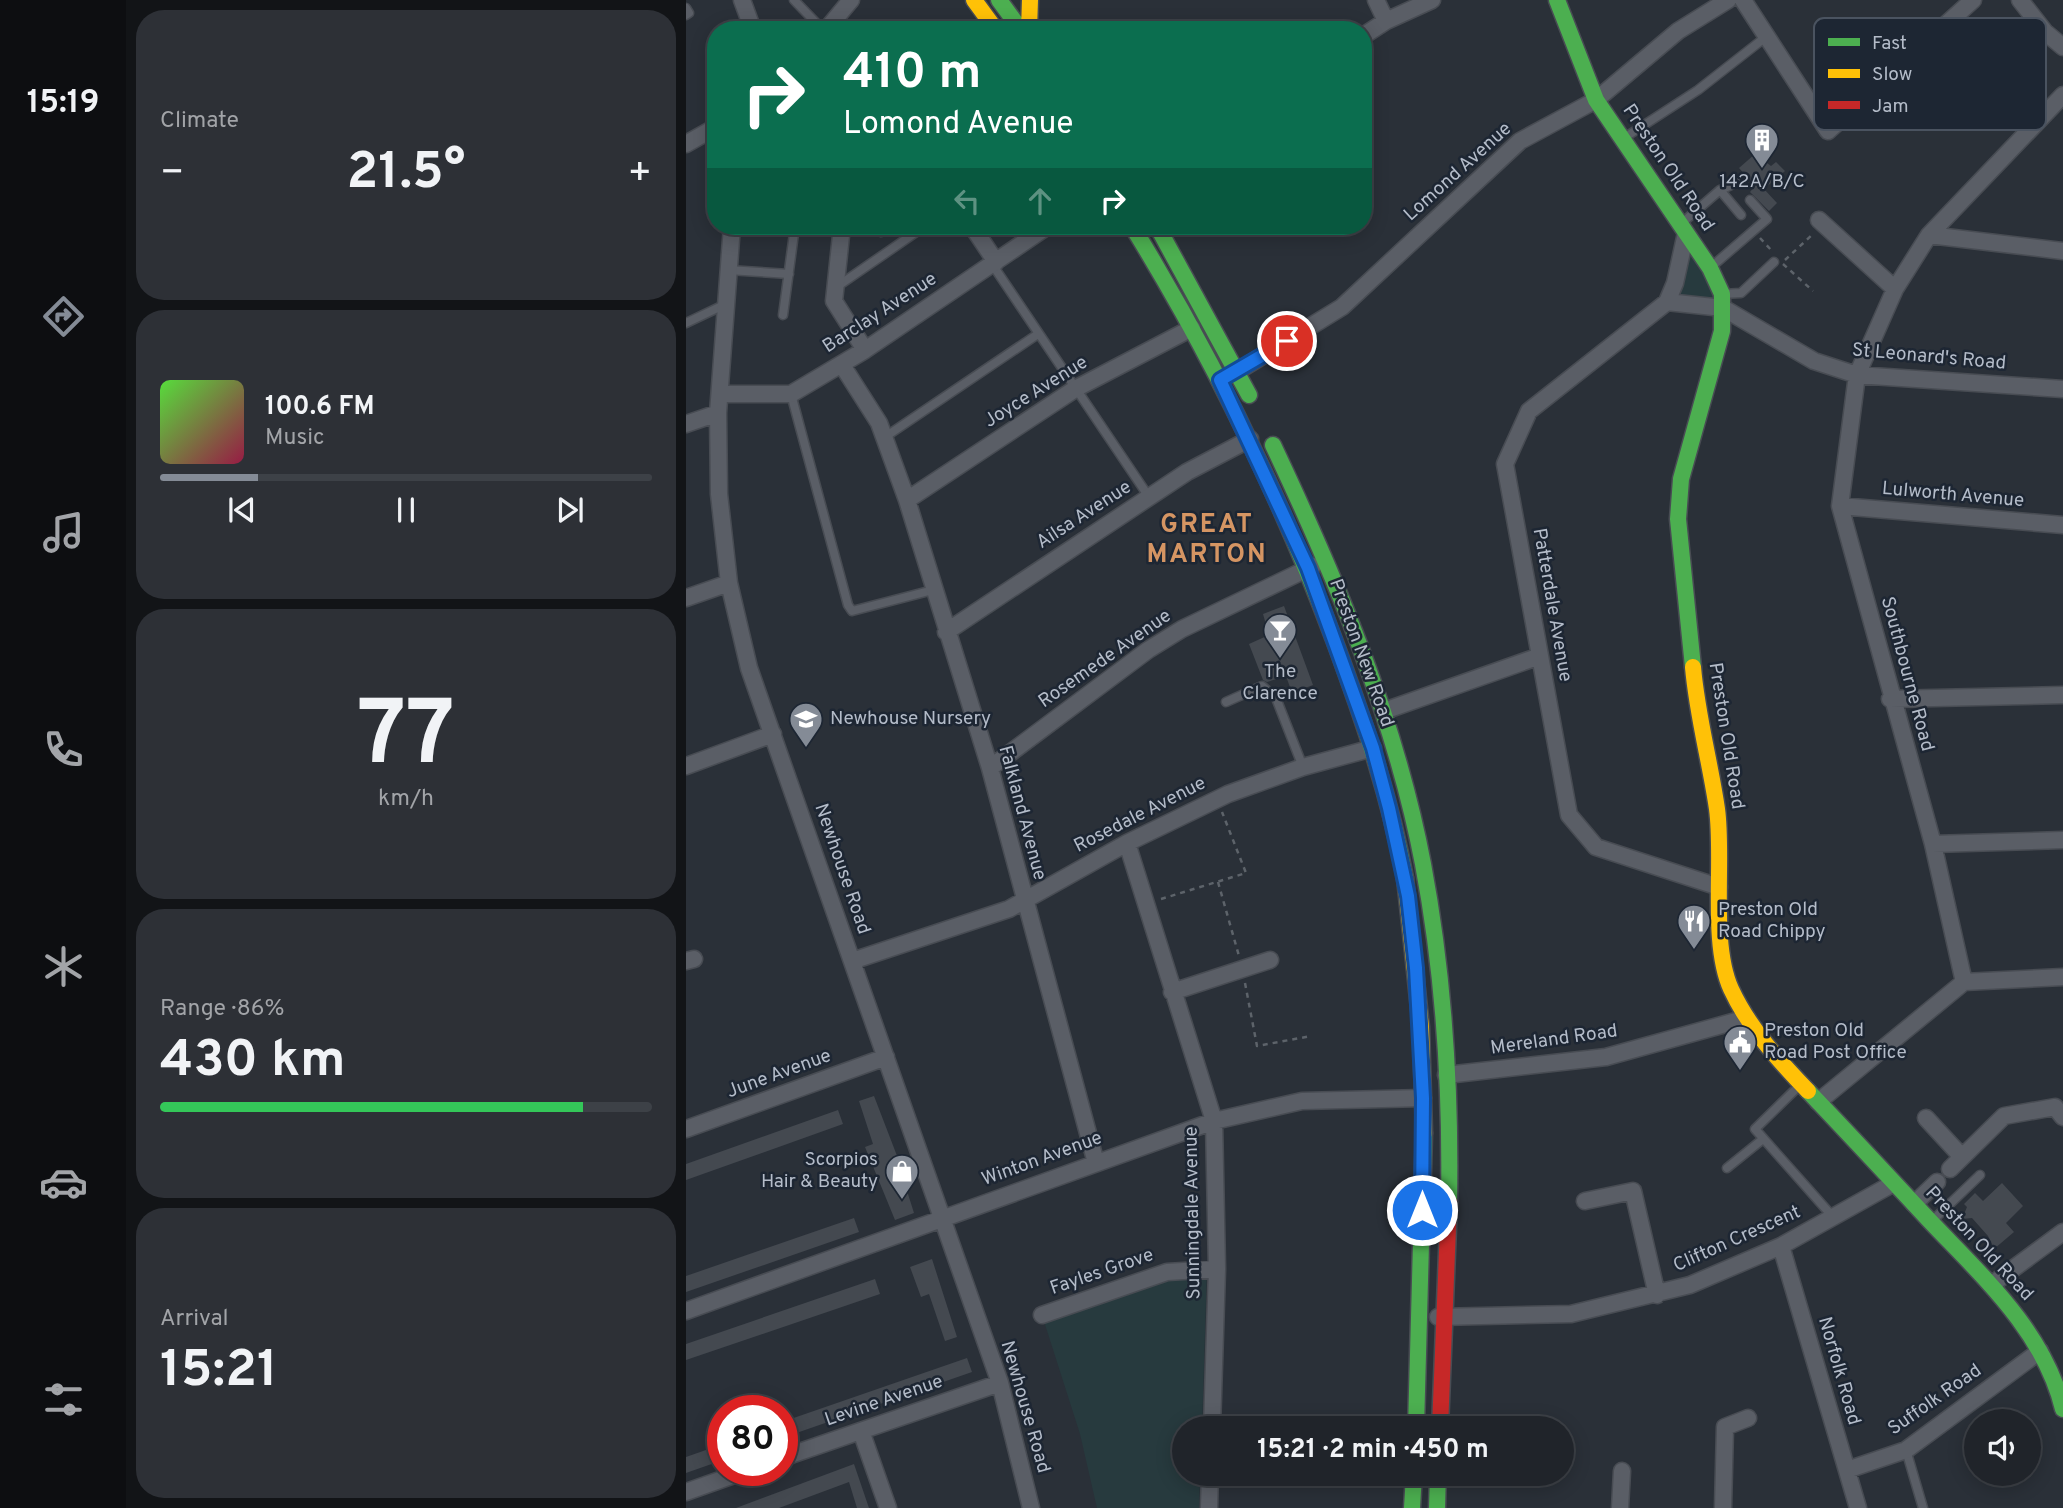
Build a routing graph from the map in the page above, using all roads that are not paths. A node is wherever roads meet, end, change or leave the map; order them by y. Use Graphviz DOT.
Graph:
graph roads {
  1 [pos="742,0"];
  2 [pos="794,0"];
  3 [pos="851,0"];
  4 [pos="999,0"];
  5 [pos="1030,0"];
  6 [pos="1376,0"];
  7 [pos="1432,0"];
  8 [pos="1557,0"];
  9 [pos="1728,0"];
  10 [pos="1743,0"];
  11 [pos="1973,0"];
  12 [pos="2020,0"];
  13 [pos="976,1"];
  14 [pos="686,8"];
  15 [pos="686,15"];
  16 [pos="1953,18"];
  17 [pos="2034,18"];
  18 [pos="749,21"];
  19 [pos="816,21"];
  20 [pos="833,21"];
  21 [pos="990,21"];
  22 [pos="1014,21"];
  23 [pos="1029,21"];
  24 [pos="1386,21"];
  25 [pos="1372,30"];
  26 [pos="2046,33"];
  27 [pos="1767,36"];
  28 [pos="2063,47"];
  29 [pos="2063,95"];
  30 [pos="1597,100"];
  31 [pos="1814,109"];
  32 [pos="2046,113"];
  33 [pos="2029,130"];
  34 [pos="707,132"];
  35 [pos="1623,138"];
  36 [pos="686,144"];
  37 [pos="1740,181"];
  38 [pos="1720,190"];
  39 [pos="1751,200"];
  40 [pos="1741,215"];
  41 [pos="1821,222"];
  42 [pos="1683,229"];
  43 [pos="1929,234"];
  44 [pos="731,235"];
  45 [pos="794,235"];
  46 [pos="841,235"];
  47 [pos="912,235"];
  48 [pos="977,235"];
  49 [pos="1030,235"];
  50 [pos="1137,235"];
  51 [pos="1162,235"];
  52 [pos="2063,251"];
  53 [pos="1774,261"];
  54 [pos="994,263"];
  55 [pos="1710,268"];
  56 [pos="728,270"];
  57 [pos="789,274"];
  58 [pos="835,288"];
  59 [pos="1895,289"];
  60 [pos="1723,301"];
  61 [pos="1667,302"];
  62 [pos="726,304"];
  63 [pos="783,315"];
  64 [pos="686,324"];
  65 [pos="1192,328"];
  66 [pos="1038,334"];
  67 [pos="865,350"];
  68 [pos="842,365"];
  69 [pos="1237,371"];
  70 [pos="1857,375"];
  71 [pos="1220,380"];
  72 [pos="1075,389"];
  73 [pos="2063,390"];
  74 [pos="721,394"];
  75 [pos="791,394"];
  76 [pos="1255,409"];
  77 [pos="718,413"];
  78 [pos="686,424"];
  79 [pos="1268,434"];
  80 [pos="885,437"];
  81 [pos="1250,439"];
  82 [pos="1149,498"];
  83 [pos="907,500"];
  84 [pos="1840,506"];
  85 [pos="2063,525"];
  86 [pos="1328,559"];
  87 [pos="1308,568"];
  88 [pos="729,583"];
  89 [pos="933,590"];
  90 [pos="686,598"];
  91 [pos="946,632"];
  92 [pos="1540,656"];
  93 [pos="2063,695"];
  94 [pos="1890,699"];
  95 [pos="1226,702"];
  96 [pos="1384,711"];
  97 [pos="773,734"];
  98 [pos="1373,748"];
  99 [pos="686,766"];
  100 [pos="1303,767"];
  101 [pos="990,768"];
  102 [pos="2063,840"];
  103 [pos="1127,843"];
  104 [pos="1933,844"];
  105 [pos="1719,887"];
  106 [pos="1023,900"];
  107 [pos="1270,960"];
  108 [pos="852,961"];
  109 [pos="2063,977"];
  110 [pos="1964,982"];
  111 [pos="1172,992"];
  112 [pos="1747,1018"];
  113 [pos="886,1057"];
  114 [pos="1446,1075"];
  115 [pos="1801,1084"];
  116 [pos="1423,1098"];
  117 [pos="1818,1102"];
  118 [pos="2063,1117"];
  119 [pos="1926,1118"];
  120 [pos="1214,1121"];
  121 [pos="686,1129"];
  122 [pos="1763,1139"];
  123 [pos="1962,1157"];
  124 [pos="1096,1163"];
  125 [pos="1727,1168"];
  126 [pos="1950,1169"];
  127 [pos="1980,1175"];
  128 [pos="1937,1182"];
  129 [pos="1894,1183"];
  130 [pos="1585,1201"];
  131 [pos="1914,1204"];
  132 [pos="941,1217"];
  133 [pos="1834,1217"];
  134 [pos="1931,1222"];
  135 [pos="2063,1232"];
  136 [pos="1781,1245"];
  137 [pos="1217,1269"];
  138 [pos="1991,1285"];
  139 [pos="1657,1295"];
  140 [pos="686,1311"];
  141 [pos="1042,1315"];
  142 [pos="1420,1317"];
  143 [pos="1445,1317"];
  144 [pos="2040,1351"];
  145 [pos="1000,1383"];
  146 [pos="2063,1409"];
  147 [pos="1212,1416"];
  148 [pos="1416,1416"];
  149 [pos="1441,1416"];
  150 [pos="1748,1418"];
  151 [pos="861,1431"];
  152 [pos="1906,1450"];
  153 [pos="798,1453"];
  154 [pos="1622,1471"];
  155 [pos="1847,1471"];
  156 [pos="707,1485"];
  157 [pos="1210,1486"];
  158 [pos="1413,1486"];
  159 [pos="1438,1486"];
  160 [pos="686,1492"];
  161 [pos="888,1508"];
  162 [pos="1031,1508"];
  163 [pos="1209,1508"];
  164 [pos="1412,1508"];
  165 [pos="1437,1508"];
  166 [pos="1620,1508"];
  167 [pos="1723,1508"];
  168 [pos="1858,1508"];
  169 [pos="1923,1508"];
  1 -- 18 [label="street"];
  2 -- 19 [label="lane"];
  3 -- 20 [label="street"];
  4 -- 22 [label="main road"];
  5 -- 23 [label="main road"];
  6 -- 24 [label="street"];
  7 -- 24 [label="street"];
  8 -- 30 [label="main road, Preston Old Road"];
  9 -- 30 [label="street, Lomond Avenue"];
  10 -- 27 [label="street"];
  11 -- 16 [label="street"];
  12 -- 17 [label="street"];
  13 -- 21 [label="main road"];
  14 -- 15 [label="lane"];
  24 -- 25 [label="street"];
  26 -- 28 [label="street"];
  27 -- 31 [label="street"];
  27 -- 35 [label="lane"];
  29 -- 32 [label="street, Southbourne Road"];
  30 -- 35 [label="main road, Preston Old Road"];
  30 -- 69 [label="street, Lomond Avenue"];
  33 -- 43 [label="street, Southbourne Road"];
  34 -- 36 [label="street"];
  35 -- 42 [label="main road, Preston Old Road"];
  37 -- 38 [label="lane"];
  38 -- 40 [label="lane"];
  38 -- 42 [label="lane"];
  39 -- 55 [label="lane"];
  41 -- 59 [label="street"];
  42 -- 55 [label="main road, Preston Old Road"];
  42 -- 61 [label="street"];
  43 -- 52 [label="street"];
  43 -- 59 [label="street, Southbourne Road"];
  44 -- 56 [label="street, Newhouse Road"];
  45 -- 57 [label="lane"];
  46 -- 58 [label="street"];
  47 -- 58 [label="lane"];
  48 -- 54 [label="street"];
  49 -- 54 [label="street, Barclay Avenue"];
  50 -- 65 [label="main road, Preston New Road"];
  51 -- 69 [label="main road"];
  53 -- 60 [label="lane"];
  54 -- 66 [label="lane"];
  54 -- 67 [label="street, Barclay Avenue"];
  55 -- 60 [label="main road, Preston Old Road"];
  56 -- 57 [label="lane"];
  56 -- 62 [label="street, Newhouse Road"];
  57 -- 63 [label="lane"];
  58 -- 67 [label="street"];
  59 -- 70 [label="street, Southbourne Road"];
  60 -- 61 [label="street"];
  60 -- 70 [label="street, St Leonard's Road"];
  60 -- 105 [label="main road, Preston Old Road"];
  61 -- 92 [label="street, Patterdale Avenue"];
  62 -- 64 [label="lane"];
  62 -- 74 [label="street, Newhouse Road"];
  65 -- 71 [label="main road, Preston New Road"];
  65 -- 72 [label="street, Joyce Avenue"];
  66 -- 72 [label="lane"];
  66 -- 80 [label="lane"];
  67 -- 68 [label="street, Barclay Avenue"];
  68 -- 75 [label="street, Barclay Avenue"];
  68 -- 80 [label="street, Falkland Avenue"];
  69 -- 71 [label="street, Lomond Avenue"];
  69 -- 76 [label="main road"];
  70 -- 73 [label="street, St Leonard's Road"];
  70 -- 84 [label="street, Southbourne Road"];
  71 -- 81 [label="main road, Preston New Road"];
  72 -- 82 [label="lane"];
  72 -- 83 [label="street, Joyce Avenue"];
  74 -- 75 [label="street, Barclay Avenue"];
  74 -- 77 [label="street, Newhouse Road"];
  75 -- 89 [label="lane"];
  77 -- 78 [label="street"];
  77 -- 88 [label="street, Newhouse Road"];
  79 -- 86 [label="main road, Preston New Road"];
  80 -- 83 [label="street, Falkland Avenue"];
  81 -- 82 [label="street, Ailsa Avenue"];
  81 -- 87 [label="main road, Preston New Road"];
  82 -- 91 [label="street, Ailsa Avenue"];
  83 -- 89 [label="street, Falkland Avenue"];
  84 -- 85 [label="street, Lulworth Avenue"];
  84 -- 94 [label="street, Southbourne Road"];
  86 -- 87 [label="street, Rosemede Avenue"];
  86 -- 96 [label="main road, Preston New Road"];
  87 -- 98 [label="main road, Preston New Road"];
  87 -- 101 [label="street, Rosemede Avenue"];
  88 -- 90 [label="street"];
  88 -- 97 [label="street, Newhouse Road"];
  89 -- 91 [label="street, Falkland Avenue"];
  91 -- 101 [label="street, Falkland Avenue"];
  92 -- 96 [label="street"];
  92 -- 105 [label="street, Patterdale Avenue"];
  93 -- 94 [label="street"];
  94 -- 104 [label="street, Southbourne Road"];
  95 -- 100 [label="lane"];
  96 -- 114 [label="main road, Preston New Road"];
  97 -- 99 [label="street"];
  97 -- 108 [label="street, Newhouse Road"];
  98 -- 100 [label="street, Rosedale Avenue"];
  98 -- 116 [label="main road, Preston New Road"];
  100 -- 103 [label="street, Rosedale Avenue"];
  101 -- 106 [label="street, Falkland Avenue"];
  102 -- 104 [label="street"];
  103 -- 106 [label="street, Rosedale Avenue"];
  103 -- 111 [label="street, Sunningdale Avenue"];
  104 -- 110 [label="street, Southbourne Road"];
  105 -- 112 [label="main road, Preston Old Road"];
  106 -- 108 [label="street, Rosedale Avenue"];
  106 -- 124 [label="street, Falkland Avenue"];
  107 -- 111 [label="street"];
  108 -- 113 [label="street, Newhouse Road"];
  109 -- 110 [label="street"];
  110 -- 117 [label="street"];
  111 -- 120 [label="street, Sunningdale Avenue"];
  112 -- 114 [label="street, Mereland Road"];
  112 -- 115 [label="main road, Preston Old Road"];
  113 -- 121 [label="street, June Avenue"];
  113 -- 132 [label="street, Newhouse Road"];
  114 -- 143 [label="main road, Preston New Road"];
  115 -- 117 [label="main road, Preston Old Road"];
  115 -- 122 [label="lane"];
  116 -- 120 [label="street, Winton Avenue"];
  116 -- 142 [label="main road, Preston New Road"];
  117 -- 129 [label="main road, Preston Old Road"];
  118 -- 123 [label="street"];
  119 -- 123 [label="street"];
  120 -- 124 [label="street, Winton Avenue"];
  120 -- 137 [label="street, Sunningdale Avenue"];
  122 -- 125 [label="lane"];
  122 -- 133 [label="lane"];
  123 -- 126 [label="street"];
  124 -- 132 [label="street, Winton Avenue"];
  127 -- 134 [label="lane"];
  128 -- 131 [label="street"];
  129 -- 131 [label="main road, Preston Old Road"];
  129 -- 133 [label="street, Clifton Crescent"];
  130 -- 139 [label="street"];
  131 -- 134 [label="main road, Preston Old Road"];
  132 -- 140 [label="street, Winton Avenue"];
  132 -- 145 [label="street, Newhouse Road"];
  133 -- 136 [label="street, Clifton Crescent"];
  134 -- 138 [label="main road, Preston Old Road"];
  135 -- 138 [label="street"];
  136 -- 139 [label="street, Clifton Crescent"];
  136 -- 155 [label="street, Norfolk Road"];
  137 -- 141 [label="street, Fayles Grove"];
  137 -- 147 [label="street, Sunningdale Avenue"];
  138 -- 144 [label="main road, Preston Old Road"];
  139 -- 143 [label="street, Clifton Crescent"];
  142 -- 143 [label="street, Clifton Crescent"];
  142 -- 148 [label="main road, Preston New Road"];
  143 -- 149 [label="main road, Preston New Road"];
  144 -- 146 [label="main road, Preston Old Road"];
  144 -- 152 [label="street, Suffolk Road"];
  145 -- 151 [label="street, Levine Avenue"];
  145 -- 162 [label="street, Newhouse Road"];
  150 -- 167 [label="street"];
  151 -- 153 [label="street, Levine Avenue"];
  151 -- 161 [label="street"];
  152 -- 155 [label="street, Suffolk Road"];
  152 -- 169 [label="lane"];
  154 -- 166 [label="street"];
  155 -- 168 [label="street, Norfolk Road"];
  156 -- 160 [label="street"];
  157 -- 163 [label="street"];
  158 -- 164 [label="main road"];
  159 -- 165 [label="main road"];
}
